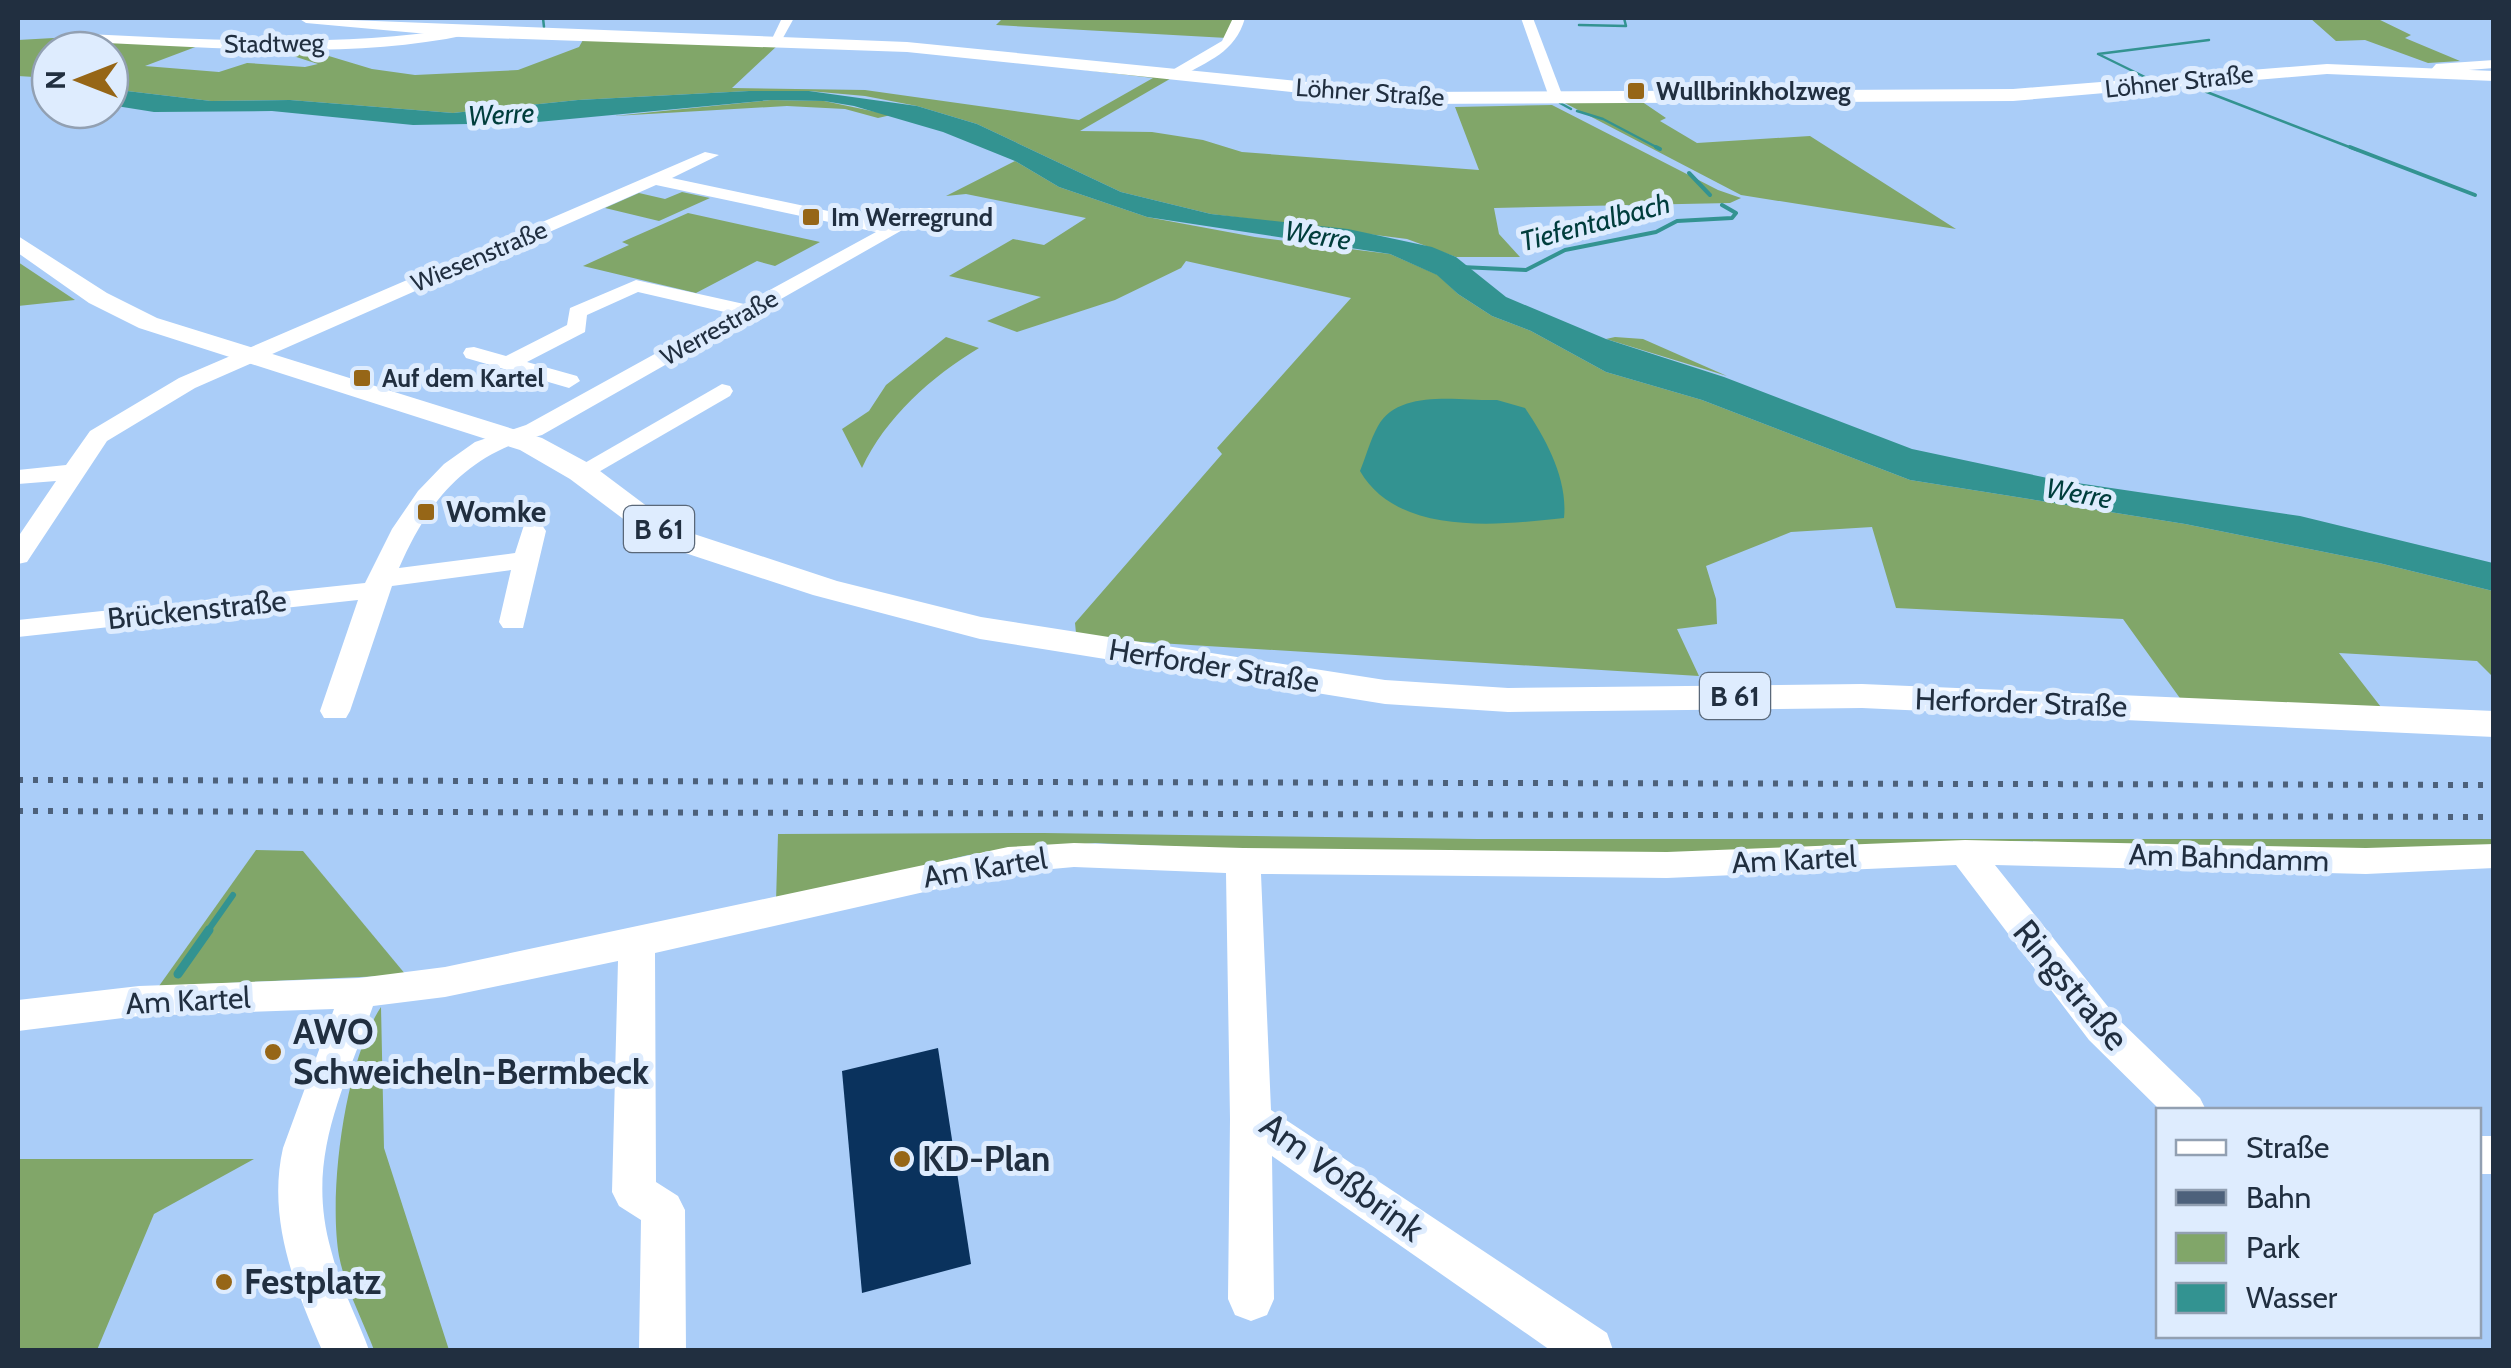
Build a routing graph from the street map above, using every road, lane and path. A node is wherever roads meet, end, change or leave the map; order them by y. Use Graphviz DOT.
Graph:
graph roads {
  1 [pos="306,18"];
  2 [pos="788,18"];
  3 [pos="1238,18"];
  4 [pos="1527,18"];
  5 [pos="461,32"];
  6 [pos="130,40"];
  7 [pos="774,42"];
  8 [pos="2494,64"];
  9 [pos="2436,72"];
  10 [pos="1174,74"];
  11 [pos="2494,76"];
  12 [pos="1556,97"];
  13 [pos="711,156"];
  14 [pos="655,180"];
  15 [pos="925,212"];
  16 [pos="894,230"];
  17 [pos="18,244"];
  18 [pos="746,312"];
  19 [pos="474,352"];
  20 [pos="246,355"];
  21 [pos="506,364"];
  22 [pos="569,380"];
  23 [pos="722,391"];
  24 [pos="511,436"];
  25 [pos="72,472"];
  26 [pos="581,472"];
  27 [pos="18,477"];
  28 [pos="532,531"];
  29 [pos="18,556"];
  30 [pos="526,560"];
  31 [pos="378,585"];
  32 [pos="512,622"];
  33 [pos="18,629"];
  34 [pos="335,711"];
  35 [pos="2494,724"];
  36 [pos="1966,852"];
  37 [pos="2494,856"];
  38 [pos="1243,861"];
  39 [pos="637,943"];
  40 [pos="359,993"];
  41 [pos="18,1016"];
  42 [pos="2184,1108"];
  43 [pos="1252,1119"];
  44 [pos="1252,1300"];
  45 [pos="346,1350"];
  46 [pos="662,1350"];
  47 [pos="1590,1350"];
  1 -- 5 [label="main road, Löhner Straße"];
  2 -- 7 [label="street"];
  3 -- 10 [label="street"];
  4 -- 12 [label="street"];
  5 -- 6 [label="street, Stadtweg"];
  5 -- 7 [label="main road, Löhner Straße"];
  7 -- 10 [label="main road, Löhner Straße"];
  8 -- 9 [label="street"];
  9 -- 11 [label="main road"];
  9 -- 12 [label="main road, Löhner Straße"];
  10 -- 12 [label="main road, Löhner Straße"];
  13 -- 14 [label="street, Wiesenstraße"];
  14 -- 16 [label="street"];
  14 -- 20 [label="street, Wiesenstraße"];
  15 -- 16 [label="street, Werrestraße"];
  16 -- 18 [label="street, Werrestraße"];
  17 -- 20 [label="main road, Herforder Straße / B 61"];
  18 -- 21 [label="street"];
  18 -- 24 [label="street, Werrestraße"];
  19 -- 21 [label="street"];
  20 -- 24 [label="main road, Herforder Straße / B 61"];
  20 -- 25 [label="street, Wiesenstraße"];
  21 -- 22 [label="street"];
  23 -- 26 [label="street"];
  24 -- 26 [label="main road, Herforder Straße / B 61"];
  24 -- 31 [label="street"];
  25 -- 27 [label="street"];
  25 -- 29 [label="street, Wiesenstraße"];
  26 -- 35 [label="main road, Herforder Straße / B 61"];
  28 -- 30 [label="street"];
  30 -- 31 [label="street, Brückenstraße"];
  30 -- 32 [label="street"];
  31 -- 33 [label="street, Brückenstraße"];
  31 -- 34 [label="street"];
  36 -- 37 [label="street, Am Bahndamm"];
  36 -- 38 [label="street, Am Kartel"];
  36 -- 42 [label="street, Ringstraße"];
  38 -- 39 [label="street, Am Kartel"];
  38 -- 43 [label="street, Am Voßbrink"];
  39 -- 40 [label="street, Am Kartel"];
  39 -- 46 [label="street"];
  40 -- 41 [label="street, Am Kartel"];
  40 -- 45 [label="street"];
  43 -- 44 [label="street"];
  43 -- 47 [label="street, Am Voßbrink"];
}
